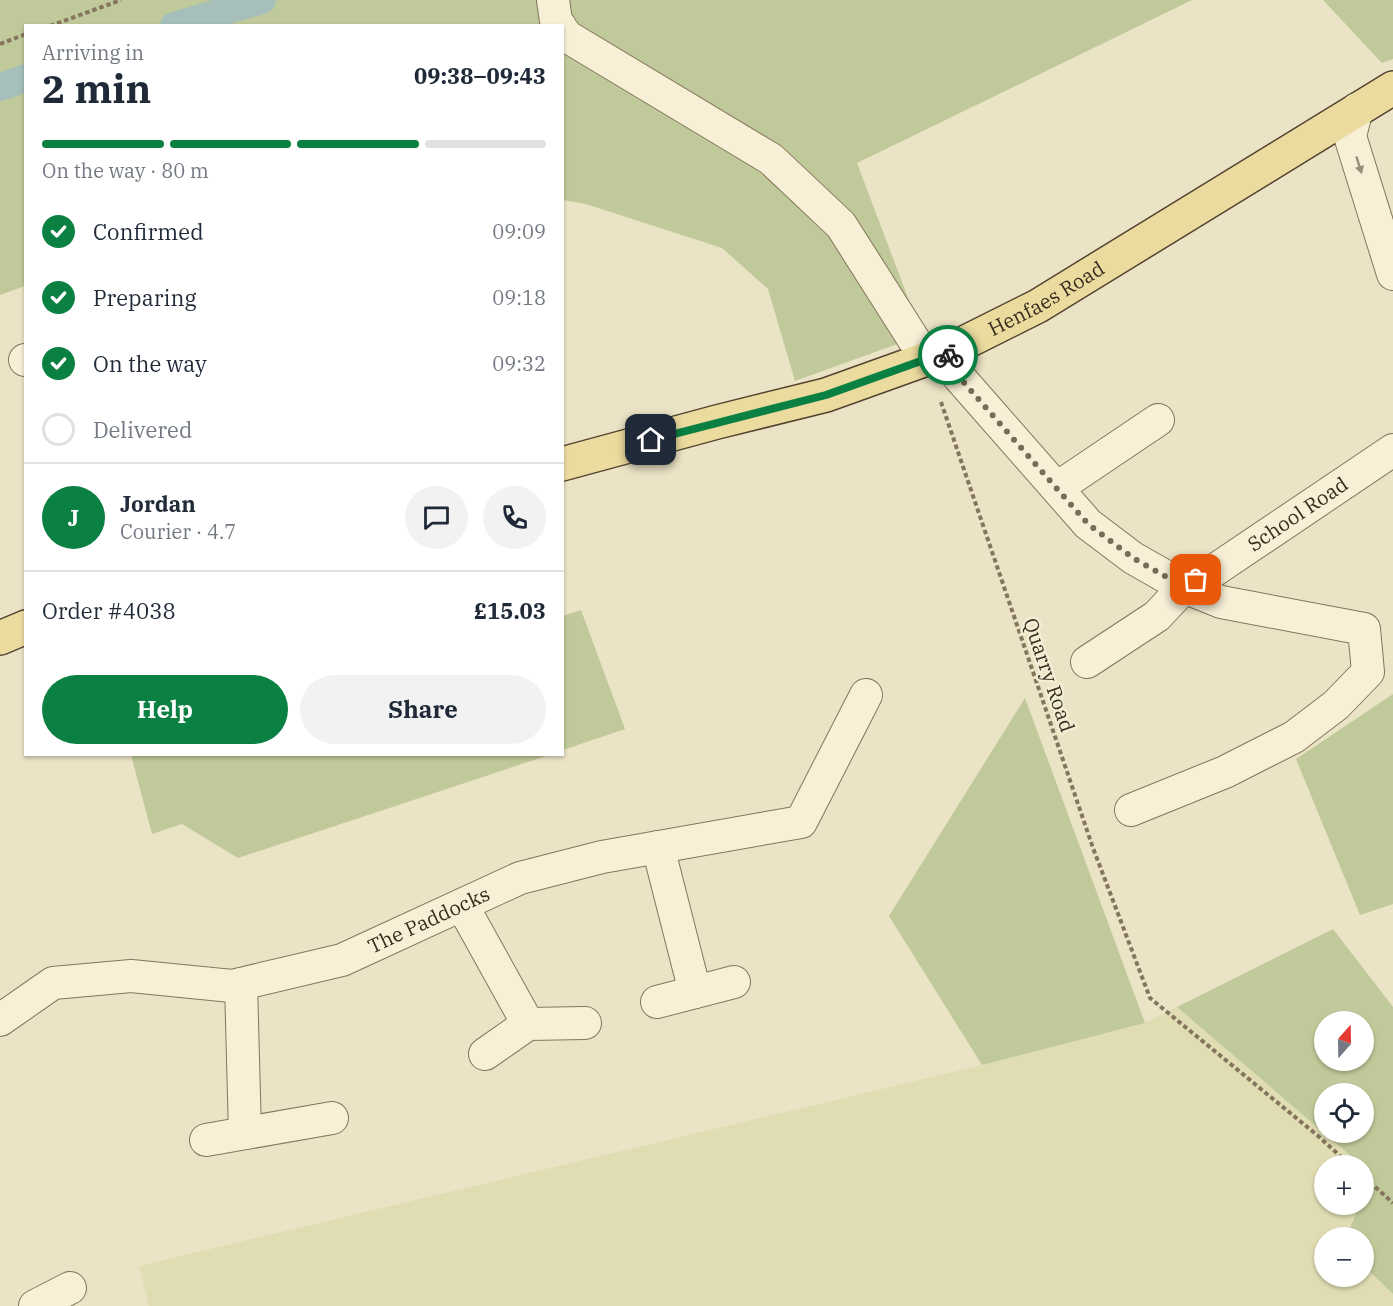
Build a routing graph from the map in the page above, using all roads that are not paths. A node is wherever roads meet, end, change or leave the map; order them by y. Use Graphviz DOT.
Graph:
graph roads {
  1 [pos="553,0"];
  2 [pos="558,24"];
  3 [pos="564,32"];
  4 [pos="1393,88"];
  5 [pos="1357,109"];
  6 [pos="1393,274"];
  7 [pos="936,356"];
  8 [pos="1158,420"];
  9 [pos="1393,450"];
  10 [pos="564,463"];
  11 [pos="1057,488"];
  12 [pos="1184,587"];
  13 [pos="24,628"];
  14 [pos="0,638"];
  15 [pos="1087,662"];
  16 [pos="866,694"];
  17 [pos="1131,810"];
  18 [pos="658,847"];
  19 [pos="462,905"];
  20 [pos="734,982"];
  21 [pos="241,984"];
  22 [pos="695,992"];
  23 [pos="657,1002"];
  24 [pos="0,1020"];
  25 [pos="585,1023"];
  26 [pos="528,1024"];
  27 [pos="485,1053"];
  28 [pos="332,1118"];
  29 [pos="245,1133"];
  30 [pos="206,1140"];
  31 [pos="70,1288"];
  32 [pos="35,1306"];
  1 -- 2 [label="street"];
  3 -- 7 [label="street"];
  4 -- 5 [label="main road, Henfaes Road"];
  5 -- 6 [label="street, one-way"];
  5 -- 7 [label="main road, Henfaes Road"];
  7 -- 10 [label="main road, Henfaes Road"];
  7 -- 11 [label="street"];
  8 -- 11 [label="street"];
  9 -- 12 [label="street, School Road"];
  11 -- 12 [label="street"];
  12 -- 15 [label="street, School Road"];
  12 -- 17 [label="street"];
  13 -- 14 [label="main road"];
  16 -- 18 [label="street, The Paddocks"];
  18 -- 19 [label="street, The Paddocks"];
  18 -- 22 [label="street"];
  19 -- 21 [label="street, The Paddocks"];
  19 -- 26 [label="street"];
  20 -- 22 [label="street"];
  21 -- 24 [label="street, The Paddocks"];
  21 -- 29 [label="street"];
  22 -- 23 [label="street"];
  25 -- 26 [label="street"];
  26 -- 27 [label="street"];
  28 -- 29 [label="street"];
  29 -- 30 [label="street"];
  31 -- 32 [label="street"];
}
